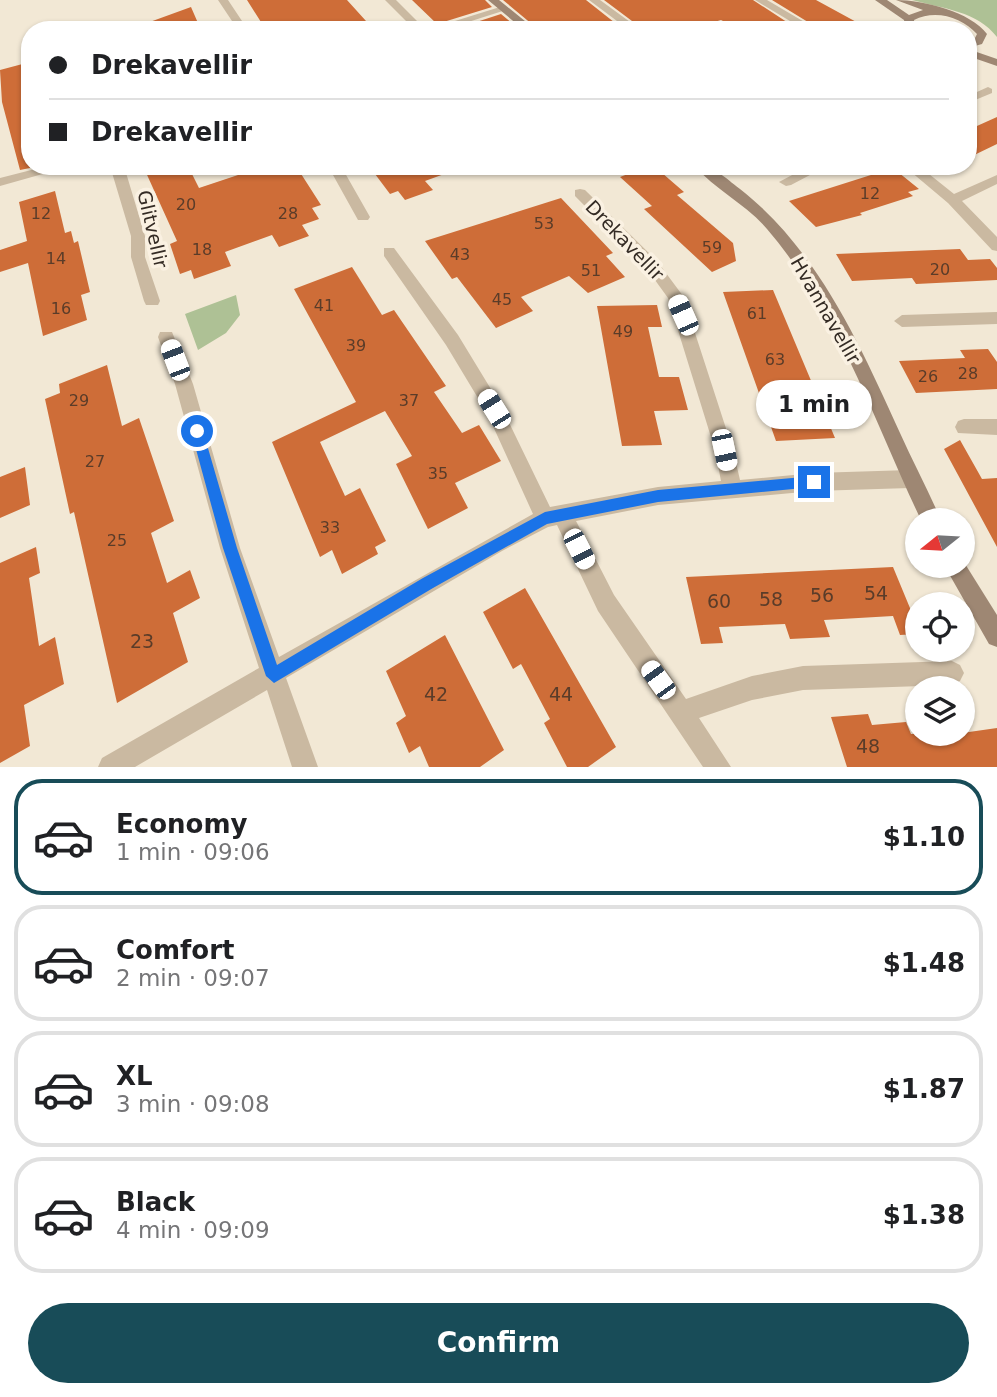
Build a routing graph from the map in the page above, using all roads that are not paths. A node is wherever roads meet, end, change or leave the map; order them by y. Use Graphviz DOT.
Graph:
graph roads {
  1 [pos="223,0"];
  2 [pos="390,0"];
  3 [pos="493,0"];
  4 [pos="594,0"];
  5 [pos="760,0"];
  6 [pos="880,0"];
  7 [pos="901,0"];
  8 [pos="505,9"];
  9 [pos="947,14"];
  10 [pos="237,21"];
  11 [pos="412,21"];
  12 [pos="463,21"];
  13 [pos="520,21"];
  14 [pos="623,21"];
  15 [pos="797,21"];
  16 [pos="906,21"];
  17 [pos="912,21"];
  18 [pos="968,21"];
  19 [pos="977,29"];
  20 [pos="982,34"];
  21 [pos="977,43"];
  22 [pos="991,44"];
  23 [pos="977,55"];
  24 [pos="997,63"];
  25 [pos="988,91"];
  26 [pos="977,96"];
  27 [pos="28,175"];
  28 [pos="120,175"];
  29 [pos="339,175"];
  30 [pos="712,175"];
  31 [pos="801,175"];
  32 [pos="921,175"];
  33 [pos="997,179"];
  34 [pos="0,182"];
  35 [pos="786,182"];
  36 [pos="580,193"];
  37 [pos="953,200"];
  38 [pos="363,216"];
  39 [pos="997,246"];
  40 [pos="389,252"];
  41 [pos="152,301"];
  42 [pos="997,318"];
  43 [pos="902,321"];
  44 [pos="166,337"];
  45 [pos="997,426"];
  46 [pos="964,427"];
  47 [pos="910,479"];
  48 [pos="732,488"];
  49 [pos="925,508"];
  50 [pos="553,516"];
  51 [pos="962,578"];
  52 [pos="997,636"];
  53 [pos="952,673"];
  54 [pos="274,676"];
  55 [pos="682,712"];
  56 [pos="111,767"];
  57 [pos="305,767"];
  58 [pos="718,767"];
  1 -- 10 [label="street"];
  2 -- 11 [label="street"];
  3 -- 8 [label="street"];
  4 -- 14 [label="street"];
  5 -- 15 [label="street"];
  6 -- 16 [label="street"];
  7 -- 9 [label="street"];
  8 -- 12 [label="street"];
  8 -- 13 [label="street"];
  9 -- 17 [label="street"];
  9 -- 18 [label="street"];
  19 -- 20 [label="street"];
  20 -- 21 [label="street"];
  20 -- 22 [label="street"];
  23 -- 24 [label="street"];
  25 -- 26 [label="street"];
  27 -- 34 [label="street"];
  28 -- 41 [label="street, Glitvellir"];
  29 -- 38 [label="street"];
  30 -- 47 [label="street, Hvannavellir"];
  31 -- 35 [label="street"];
  32 -- 37 [label="street"];
  33 -- 37 [label="street"];
  36 -- 48 [label="street, Drekavellir"];
  37 -- 39 [label="street"];
  40 -- 50 [label="street"];
  42 -- 43 [label="street"];
  44 -- 54 [label="street"];
  45 -- 46 [label="street"];
  47 -- 48 [label="street"];
  47 -- 49 [label="street, Hvannavellir"];
  48 -- 50 [label="street"];
  50 -- 54 [label="street"];
  50 -- 55 [label="street"];
  51 -- 52 [label="street"];
  53 -- 55 [label="street"];
  54 -- 56 [label="street"];
  54 -- 57 [label="street"];
  55 -- 58 [label="street"];
}
